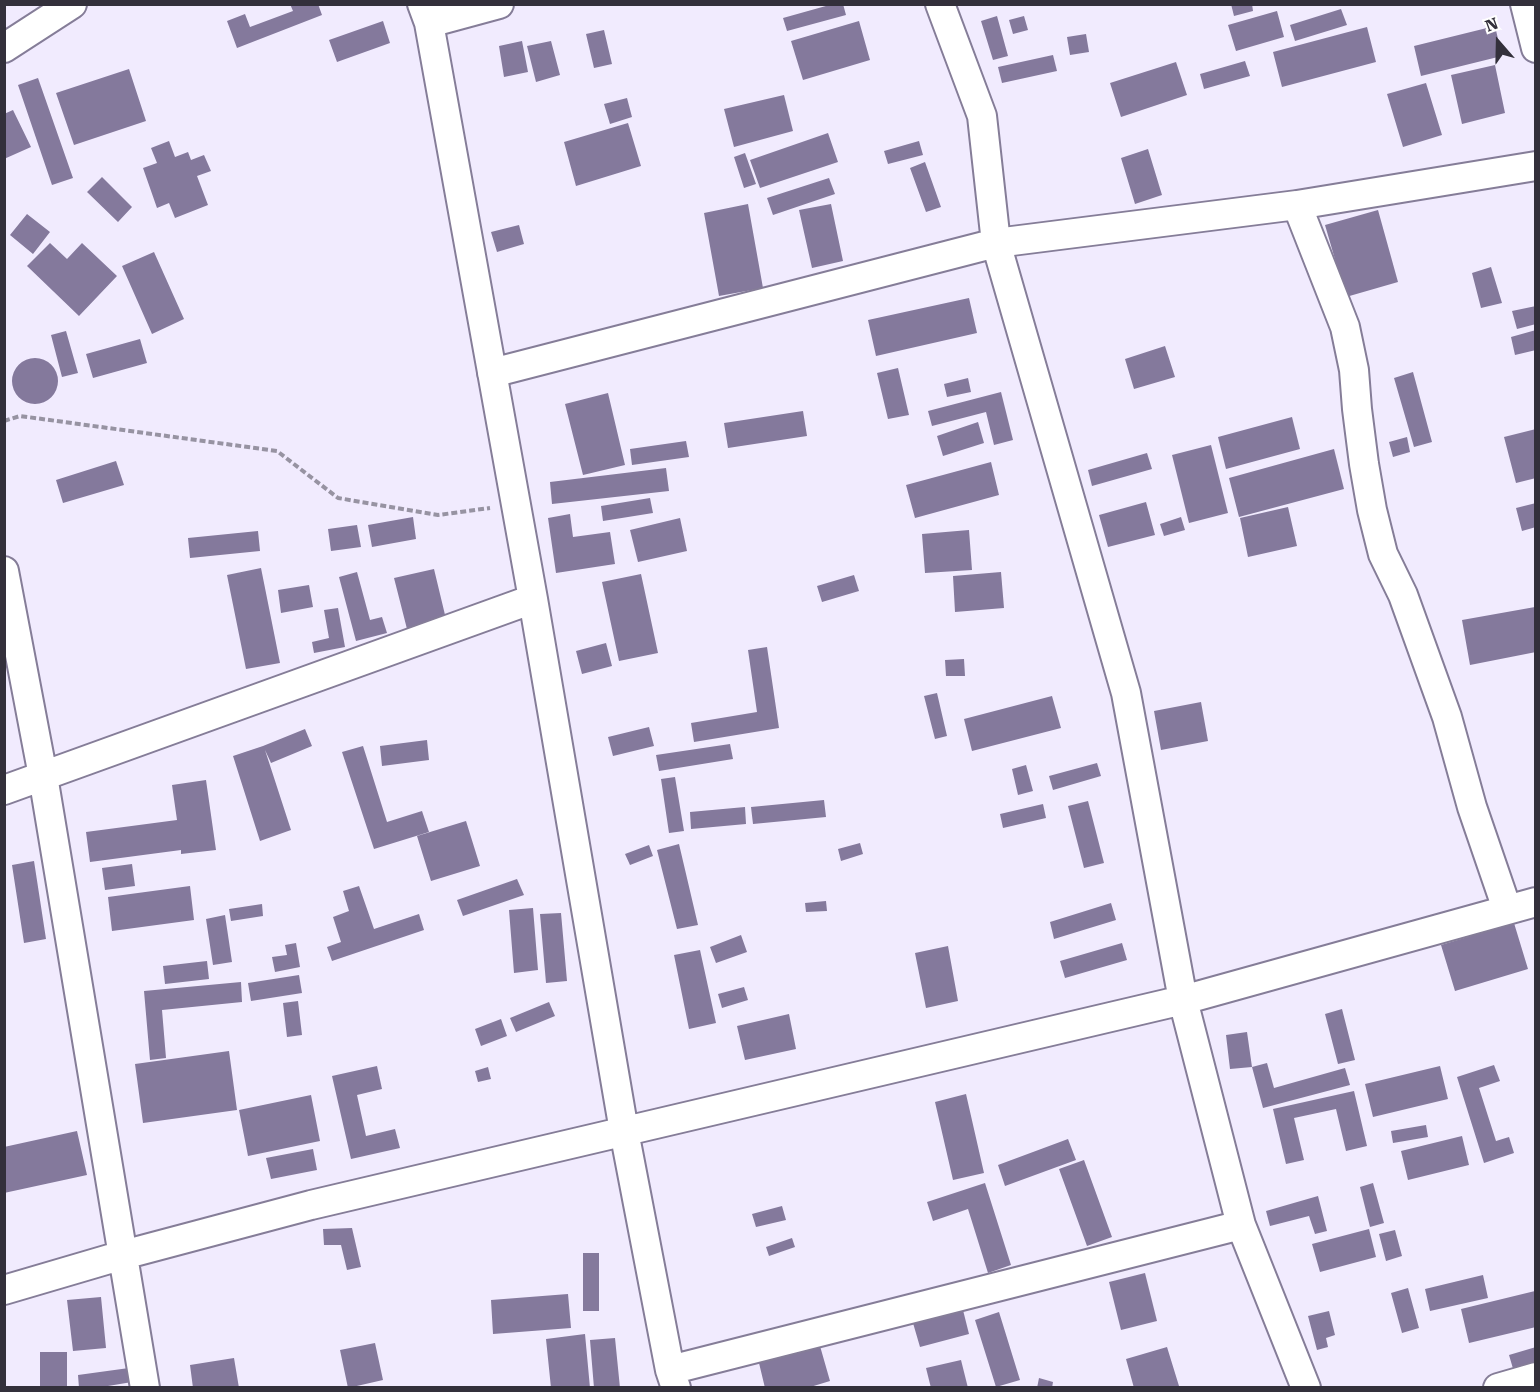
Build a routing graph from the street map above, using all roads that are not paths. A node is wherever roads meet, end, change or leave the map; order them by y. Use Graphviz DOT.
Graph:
graph roads {
  1 [pos="72,4"];
  2 [pos="499,4"];
  3 [pos="940,4"];
  4 [pos="1525,4"];
  5 [pos="425,14"];
  6 [pos="4,48"];
  7 [pos="1536,48"];
  8 [pos="1536,166"];
  9 [pos="1297,205"];
  10 [pos="996,243"];
  11 [pos="492,373"];
  12 [pos="4,571"];
  13 [pos="533,599"];
  14 [pos="43,776"];
  15 [pos="4,790"];
  16 [pos="1536,902"];
  17 [pos="1507,909"];
  18 [pos="1183,1000"];
  19 [pos="624,1131"];
  20 [pos="1241,1225"];
  21 [pos="123,1255"];
  22 [pos="4,1290"];
  23 [pos="1536,1377"];
  24 [pos="673,1378"];
  25 [pos="145,1388"];
  26 [pos="1306,1388"];
  27 [pos="1498,1388"];
  1 -- 6 [label="street"];
  2 -- 5 [label="street"];
  3 -- 10 [label="street"];
  4 -- 7 [label="street"];
  5 -- 11 [label="street"];
  8 -- 9 [label="street"];
  9 -- 10 [label="street"];
  9 -- 17 [label="street"];
  10 -- 11 [label="street"];
  10 -- 18 [label="street"];
  11 -- 13 [label="street"];
  12 -- 14 [label="street"];
  13 -- 14 [label="street"];
  13 -- 19 [label="street"];
  14 -- 15 [label="street"];
  14 -- 21 [label="street"];
  16 -- 17 [label="street"];
  17 -- 18 [label="street"];
  18 -- 19 [label="street"];
  18 -- 20 [label="street"];
  19 -- 21 [label="street"];
  19 -- 24 [label="street"];
  20 -- 24 [label="street"];
  20 -- 26 [label="street"];
  21 -- 22 [label="street"];
  21 -- 25 [label="street"];
  23 -- 27 [label="street"];
}
